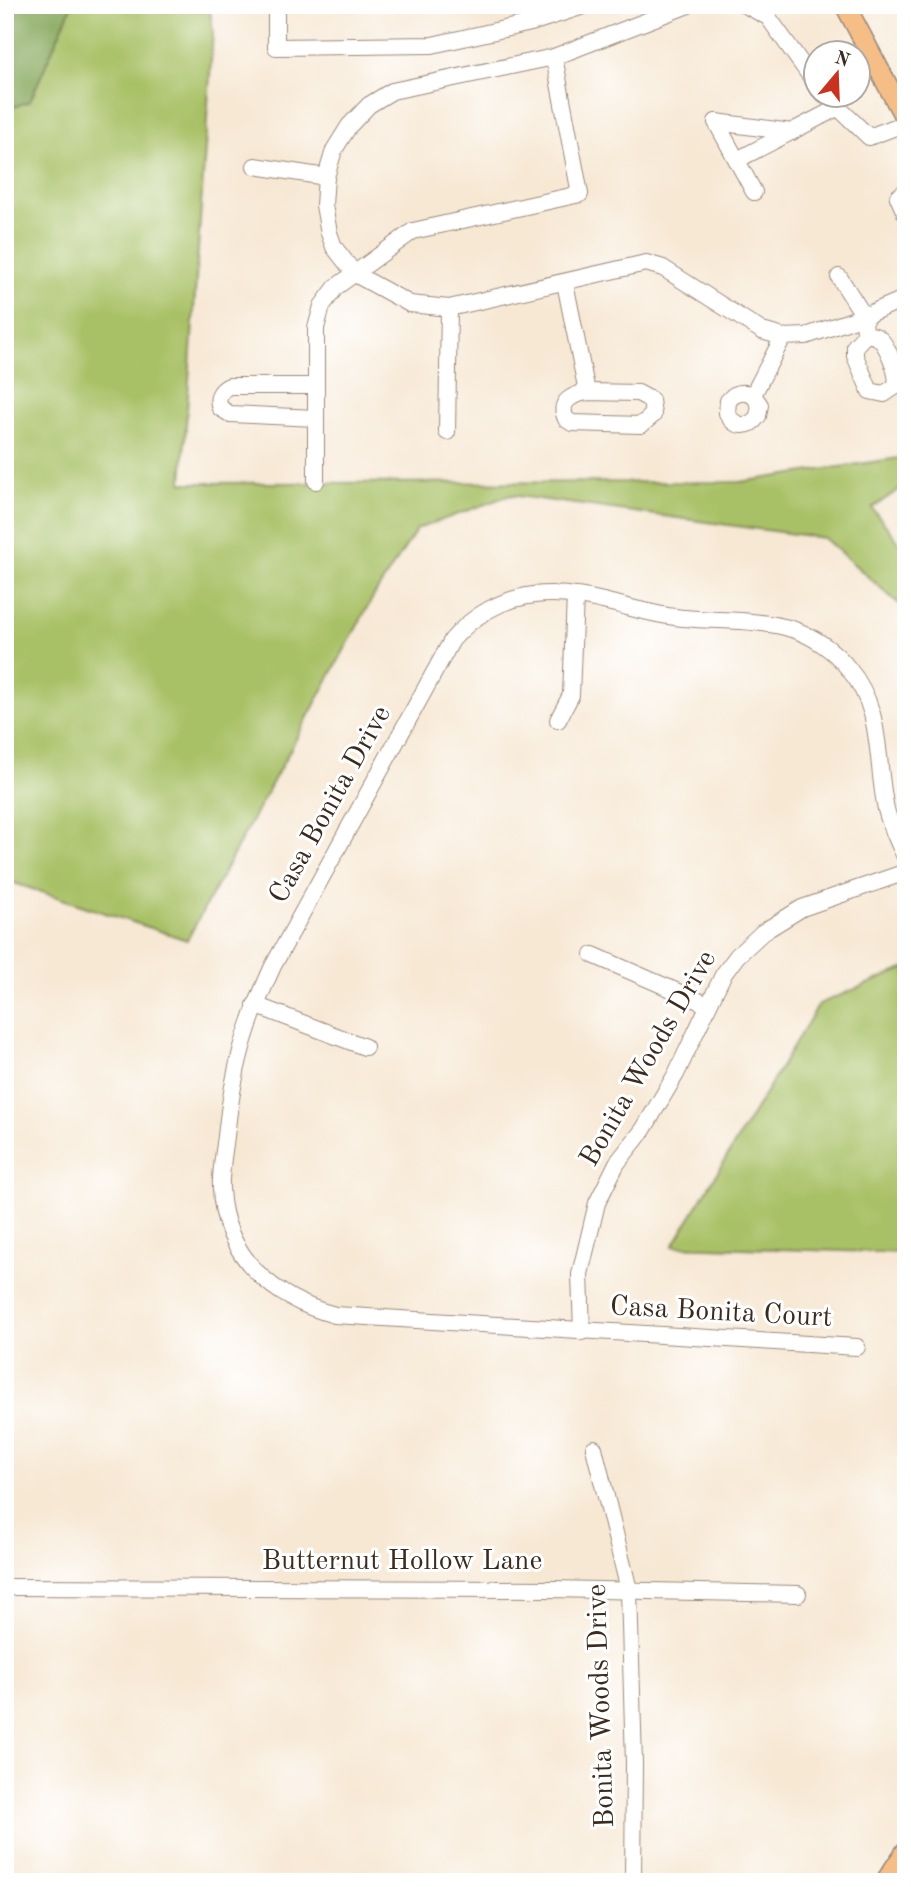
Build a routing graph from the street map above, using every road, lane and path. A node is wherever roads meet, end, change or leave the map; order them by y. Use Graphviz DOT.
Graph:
graph roads {
  1 [pos="276,5"];
  2 [pos="587,5"];
  3 [pos="688,5"];
  4 [pos="845,5"];
  5 [pos="752,7"];
  6 [pos="554,57"];
  7 [pos="802,63"];
  8 [pos="837,108"];
  9 [pos="906,122"];
  10 [pos="792,132"];
  11 [pos="737,160"];
  12 [pos="255,166"];
  13 [pos="326,177"];
  14 [pos="906,191"];
  15 [pos="754,192"];
  16 [pos="906,215"];
  17 [pos="355,274"];
  18 [pos="839,277"];
  19 [pos="565,283"];
  20 [pos="906,298"];
  21 [pos="449,308"];
  22 [pos="864,316"];
  23 [pos="865,335"];
  24 [pos="783,337"];
  25 [pos="316,386"];
  26 [pos="587,392"];
  27 [pos="753,395"];
  28 [pos="316,418"];
  29 [pos="447,432"];
  30 [pos="316,481"];
  31 [pos="575,596"];
  32 [pos="558,720"];
  33 [pos="906,859"];
  34 [pos="906,872"];
  35 [pos="593,955"];
  36 [pos="255,1005"];
  37 [pos="708,1005"];
  38 [pos="365,1047"];
  39 [pos="582,1332"];
  40 [pos="856,1347"];
  41 [pos="594,1448"];
  42 [pos="5,1587"];
  43 [pos="629,1590"];
  44 [pos="798,1594"];
  45 [pos="906,1851"];
  46 [pos="633,1882"];
  47 [pos="885,1882"];
  1 -- 2 [label="street"];
  3 -- 6 [label="street"];
  4 -- 9 [label="main road"];
  5 -- 7 [label="street"];
  6 -- 13 [label="street"];
  6 -- 17 [label="street"];
  8 -- 9 [label="street"];
  8 -- 10 [label="street"];
  10 -- 11 [label="street"];
  10 -- 11 [label="street"];
  11 -- 15 [label="street"];
  12 -- 13 [label="street"];
  13 -- 17 [label="street"];
  14 -- 16 [label="street"];
  17 -- 21 [label="street"];
  17 -- 25 [label="street"];
  18 -- 22 [label="street"];
  19 -- 21 [label="street"];
  19 -- 24 [label="street"];
  19 -- 26 [label="street"];
  20 -- 22 [label="street"];
  21 -- 29 [label="street"];
  22 -- 23 [label="street"];
  22 -- 24 [label="street"];
  24 -- 27 [label="street"];
  25 -- 28 [label="street"];
  25 -- 28 [label="street"];
  26 -- 26 [label="street"];
  28 -- 30 [label="street"];
  31 -- 32 [label="street"];
  31 -- 33 [label="street, Casa Bonita Drive"];
  31 -- 36 [label="street, Casa Bonita Drive"];
  34 -- 37 [label="street, Bonita Woods Drive"];
  35 -- 37 [label="street"];
  36 -- 38 [label="street"];
  36 -- 39 [label="street, Casa Bonita Drive"];
  37 -- 39 [label="street, Bonita Woods Drive"];
  39 -- 40 [label="street, Casa Bonita Court"];
  41 -- 43 [label="street, Bonita Woods Drive"];
  42 -- 43 [label="street, Butternut Hollow Lane"];
  43 -- 44 [label="street, Butternut Hollow Lane"];
  43 -- 46 [label="street, Bonita Woods Drive"];
  45 -- 47 [label="main road"];
}
